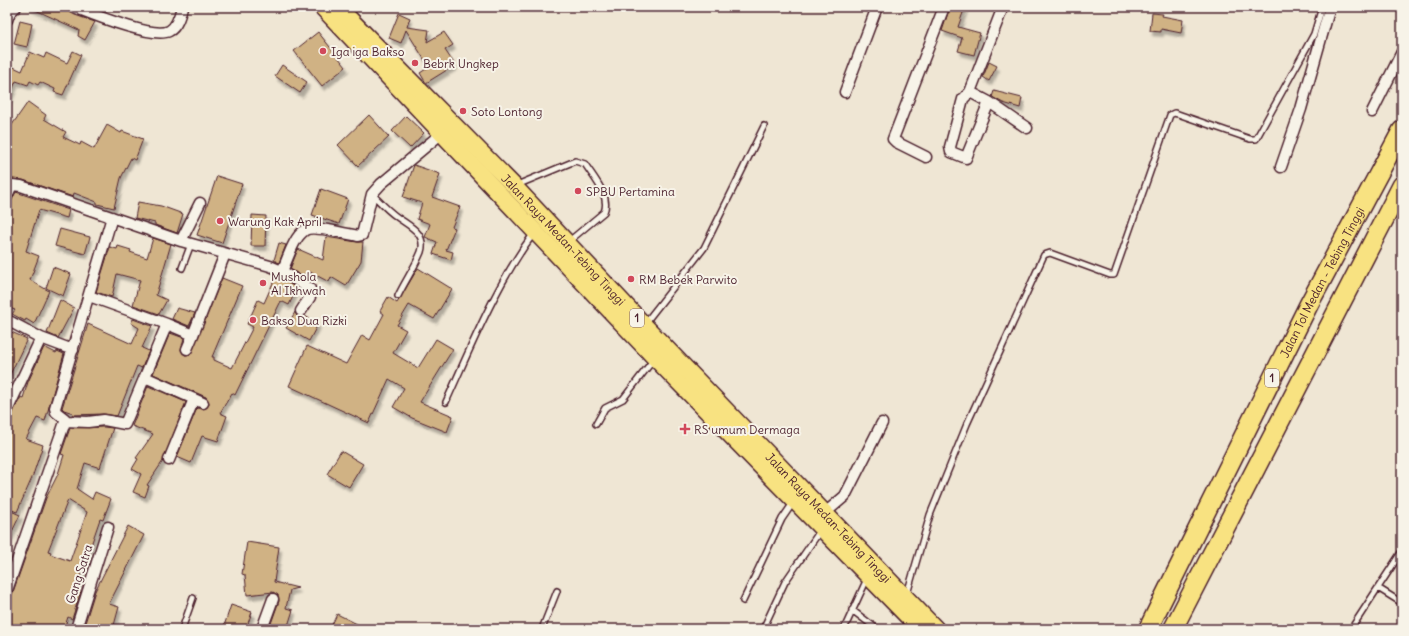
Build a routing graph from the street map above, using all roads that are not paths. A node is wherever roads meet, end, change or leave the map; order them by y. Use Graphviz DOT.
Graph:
graph roads {
  1 [pos="16,7"];
  2 [pos="74,7"];
  3 [pos="182,7"];
  4 [pos="322,7"];
  5 [pos="338,7"];
  6 [pos="877,7"];
  7 [pos="944,7"];
  8 [pos="1003,7"];
  9 [pos="1322,7"];
  10 [pos="1330,7"];
  11 [pos="7,20"];
  12 [pos="1402,52"];
  13 [pos="845,92"];
  14 [pos="970,92"];
  15 [pos="988,102"];
  16 [pos="1372,112"];
  17 [pos="764,126"];
  18 [pos="1027,128"];
  19 [pos="1402,130"];
  20 [pos="442,133"];
  21 [pos="926,157"];
  22 [pos="1281,167"];
  23 [pos="1402,184"];
  24 [pos="514,186"];
  25 [pos="372,194"];
  26 [pos="7,196"];
  27 [pos="200,203"];
  28 [pos="112,217"];
  29 [pos="535,231"];
  30 [pos="186,242"];
  31 [pos="567,243"];
  32 [pos="226,254"];
  33 [pos="182,268"];
  34 [pos="282,272"];
  35 [pos="89,296"];
  36 [pos="398,296"];
  37 [pos="301,311"];
  38 [pos="7,320"];
  39 [pos="167,324"];
  40 [pos="644,325"];
  41 [pos="193,335"];
  42 [pos="41,338"];
  43 [pos="187,349"];
  44 [pos="73,350"];
  45 [pos="654,358"];
  46 [pos="144,377"];
  47 [pos="446,402"];
  48 [pos="7,411"];
  49 [pos="65,421"];
  50 [pos="882,423"];
  51 [pos="596,424"];
  52 [pos="171,454"];
  53 [pos="794,501"];
  54 [pos="825,512"];
  55 [pos="108,527"];
  56 [pos="822,528"];
  57 [pos="1402,551"];
  58 [pos="872,571"];
  59 [pos="1378,588"];
  60 [pos="7,590"];
  61 [pos="557,591"];
  62 [pos="194,598"];
  63 [pos="906,598"];
  64 [pos="274,599"];
  65 [pos="743,602"];
  66 [pos="1402,603"];
  67 [pos="852,610"];
  68 [pos="918,624"];
  69 [pos="76,629"];
  70 [pos="182,629"];
  71 [pos="262,629"];
  72 [pos="542,629"];
  73 [pos="763,629"];
  74 [pos="844,629"];
  75 [pos="877,629"];
  76 [pos="936,629"];
  77 [pos="1148,629"];
  78 [pos="1173,629"];
  79 [pos="1351,629"];
  1 -- 11 [label="street"];
  2 -- 3 [label="street"];
  4 -- 20 [label="highway, Jalan Raya Medan-Tebing Tinggi / 1"];
  5 -- 24 [label="highway, Jalan Raya Medan-Tebing Tinggi / 1"];
  6 -- 13 [label="street"];
  7 -- 21 [label="street"];
  8 -- 14 [label="street"];
  9 -- 63 [label="lane"];
  10 -- 22 [label="street"];
  12 -- 16 [label="street"];
  14 -- 15 [label="street"];
  14 -- 15 [label="street"];
  15 -- 18 [label="street"];
  17 -- 40 [label="lane"];
  19 -- 77 [label="highway, Jalan Tol Medan - Tebing Tinggi / 1"];
  20 -- 25 [label="street"];
  20 -- 29 [label="highway, Jalan Raya Medan-Tebing Tinggi / 1"];
  23 -- 78 [label="highway, 1"];
  24 -- 31 [label="highway, Jalan Raya Medan-Tebing Tinggi / 1"];
  24 -- 31 [label="lane"];
  25 -- 34 [label="street"];
  25 -- 36 [label="lane"];
  26 -- 28 [label="street"];
  27 -- 30 [label="street"];
  28 -- 30 [label="street"];
  28 -- 35 [label="street"];
  29 -- 45 [label="highway, Jalan Raya Medan-Tebing Tinggi / 1"];
  29 -- 47 [label="lane"];
  30 -- 32 [label="street"];
  30 -- 33 [label="lane"];
  31 -- 40 [label="highway, Jalan Raya Medan-Tebing Tinggi / 1"];
  32 -- 34 [label="street"];
  32 -- 41 [label="street"];
  34 -- 37 [label="street"];
  35 -- 39 [label="street"];
  35 -- 44 [label="street"];
  38 -- 42 [label="street"];
  39 -- 41 [label="street"];
  39 -- 46 [label="street"];
  40 -- 54 [label="highway, Jalan Raya Medan-Tebing Tinggi / 1"];
  41 -- 43 [label="street"];
  42 -- 44 [label="street"];
  42 -- 48 [label="street"];
  44 -- 49 [label="street"];
  45 -- 51 [label="lane"];
  45 -- 53 [label="highway, Jalan Raya Medan-Tebing Tinggi / 1"];
  46 -- 49 [label="street"];
  46 -- 52 [label="street"];
  49 -- 60 [label="street"];
  50 -- 54 [label="street"];
  53 -- 56 [label="highway, Jalan Raya Medan-Tebing Tinggi / 1"];
  53 -- 65 [label="lane"];
  54 -- 58 [label="highway, Jalan Raya Medan-Tebing Tinggi / 1"];
  55 -- 69 [label="street, Gang Satra"];
  56 -- 58 [label="highway, Jalan Raya Medan-Tebing Tinggi / 1"];
  56 -- 73 [label="lane"];
  57 -- 59 [label="lane"];
  58 -- 63 [label="highway, Jalan Raya Medan-Tebing Tinggi / 1"];
  58 -- 67 [label="lane"];
  58 -- 68 [label="highway, Jalan Raya Medan-Tebing Tinggi / 1"];
  59 -- 66 [label="lane"];
  59 -- 79 [label="lane"];
  61 -- 72 [label="lane"];
  62 -- 70 [label="lane"];
  63 -- 68 [label="highway, Jalan Raya Medan-Tebing Tinggi / 1"];
  64 -- 71 [label="street"];
  67 -- 74 [label="lane"];
  67 -- 75 [label="lane"];
  68 -- 76 [label="highway, Jalan Raya Medan-Tebing Tinggi / 1"];
}
